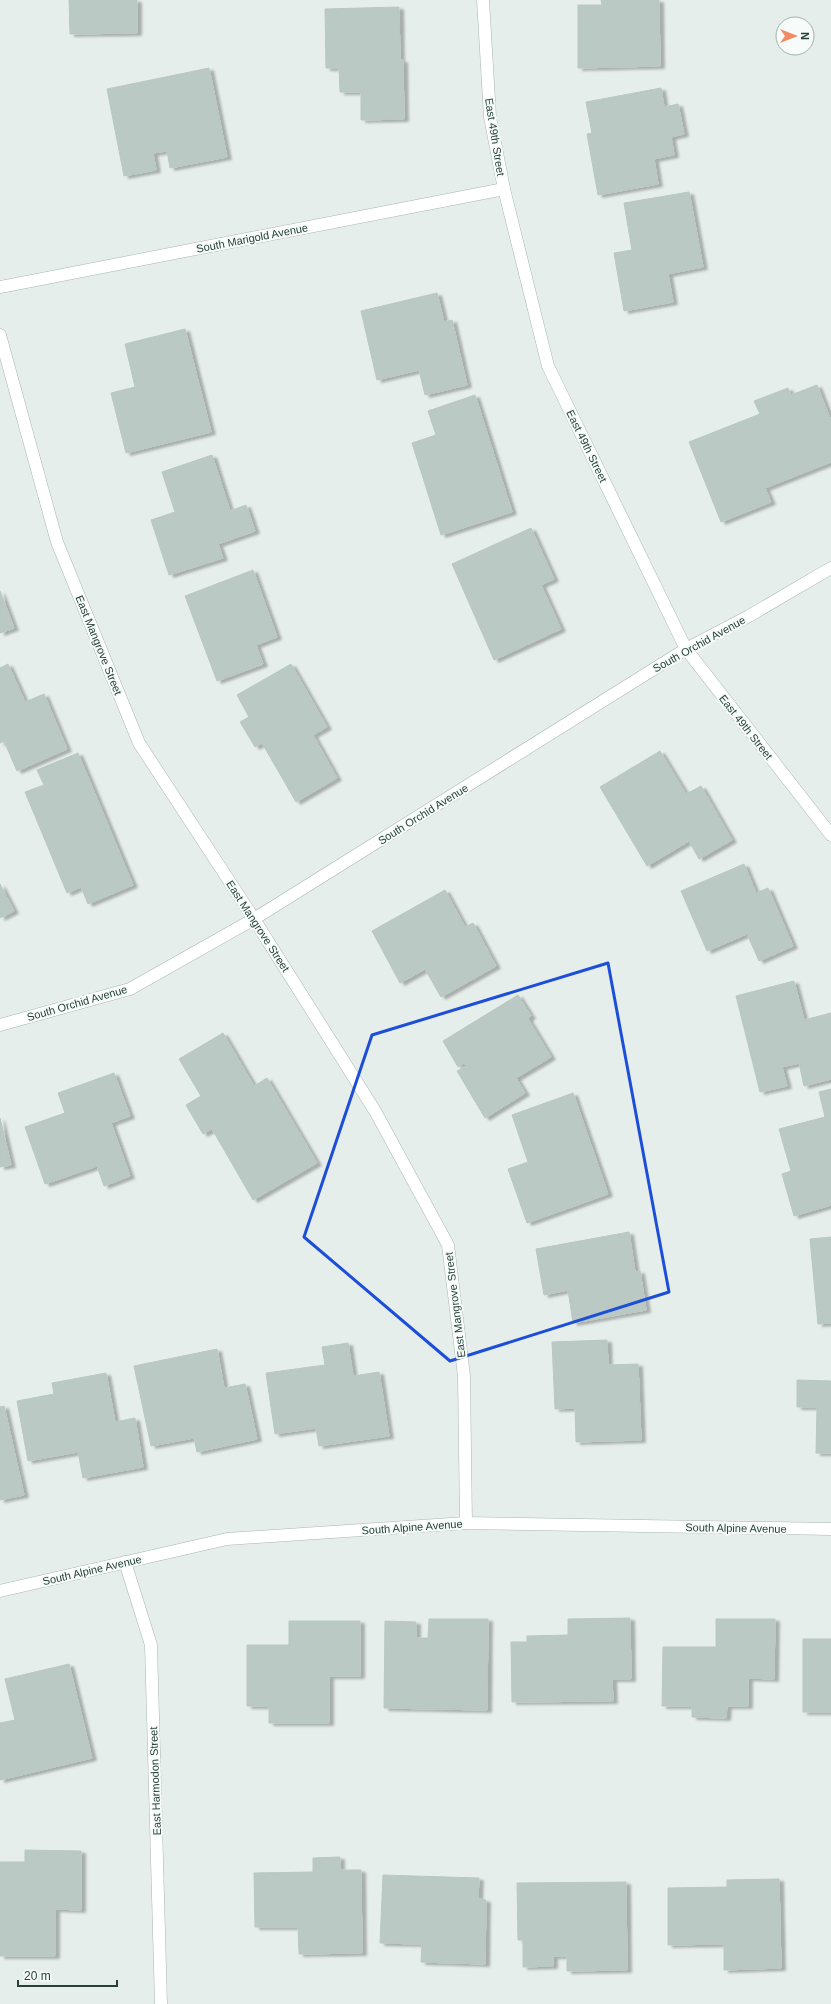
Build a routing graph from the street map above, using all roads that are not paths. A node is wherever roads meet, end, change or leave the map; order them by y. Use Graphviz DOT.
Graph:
graph roads {
  1 [pos="483,0"];
  2 [pos="504,189"];
  3 [pos="0,287"];
  4 [pos="0,335"];
  5 [pos="831,568"];
  6 [pos="686,649"];
  7 [pos="831,835"];
  8 [pos="254,919"];
  9 [pos="0,1025"];
  10 [pos="466,1523"];
  11 [pos="831,1529"];
  12 [pos="125,1562"];
  13 [pos="0,1591"];
  14 [pos="161,2004"];
  1 -- 2 [label="street, East 49th Street"];
  2 -- 3 [label="street, South Marigold Avenue"];
  2 -- 6 [label="street, East 49th Street"];
  4 -- 8 [label="street, East Mangrove Street"];
  5 -- 6 [label="street, South Orchid Avenue"];
  6 -- 7 [label="street, East 49th Street"];
  6 -- 8 [label="street, South Orchid Avenue"];
  8 -- 9 [label="street, South Orchid Avenue"];
  8 -- 10 [label="street, East Mangrove Street"];
  10 -- 11 [label="street, South Alpine Avenue"];
  10 -- 12 [label="street, South Alpine Avenue"];
  12 -- 13 [label="street, South Alpine Avenue"];
  12 -- 14 [label="street, East Harmodon Street"];
}
